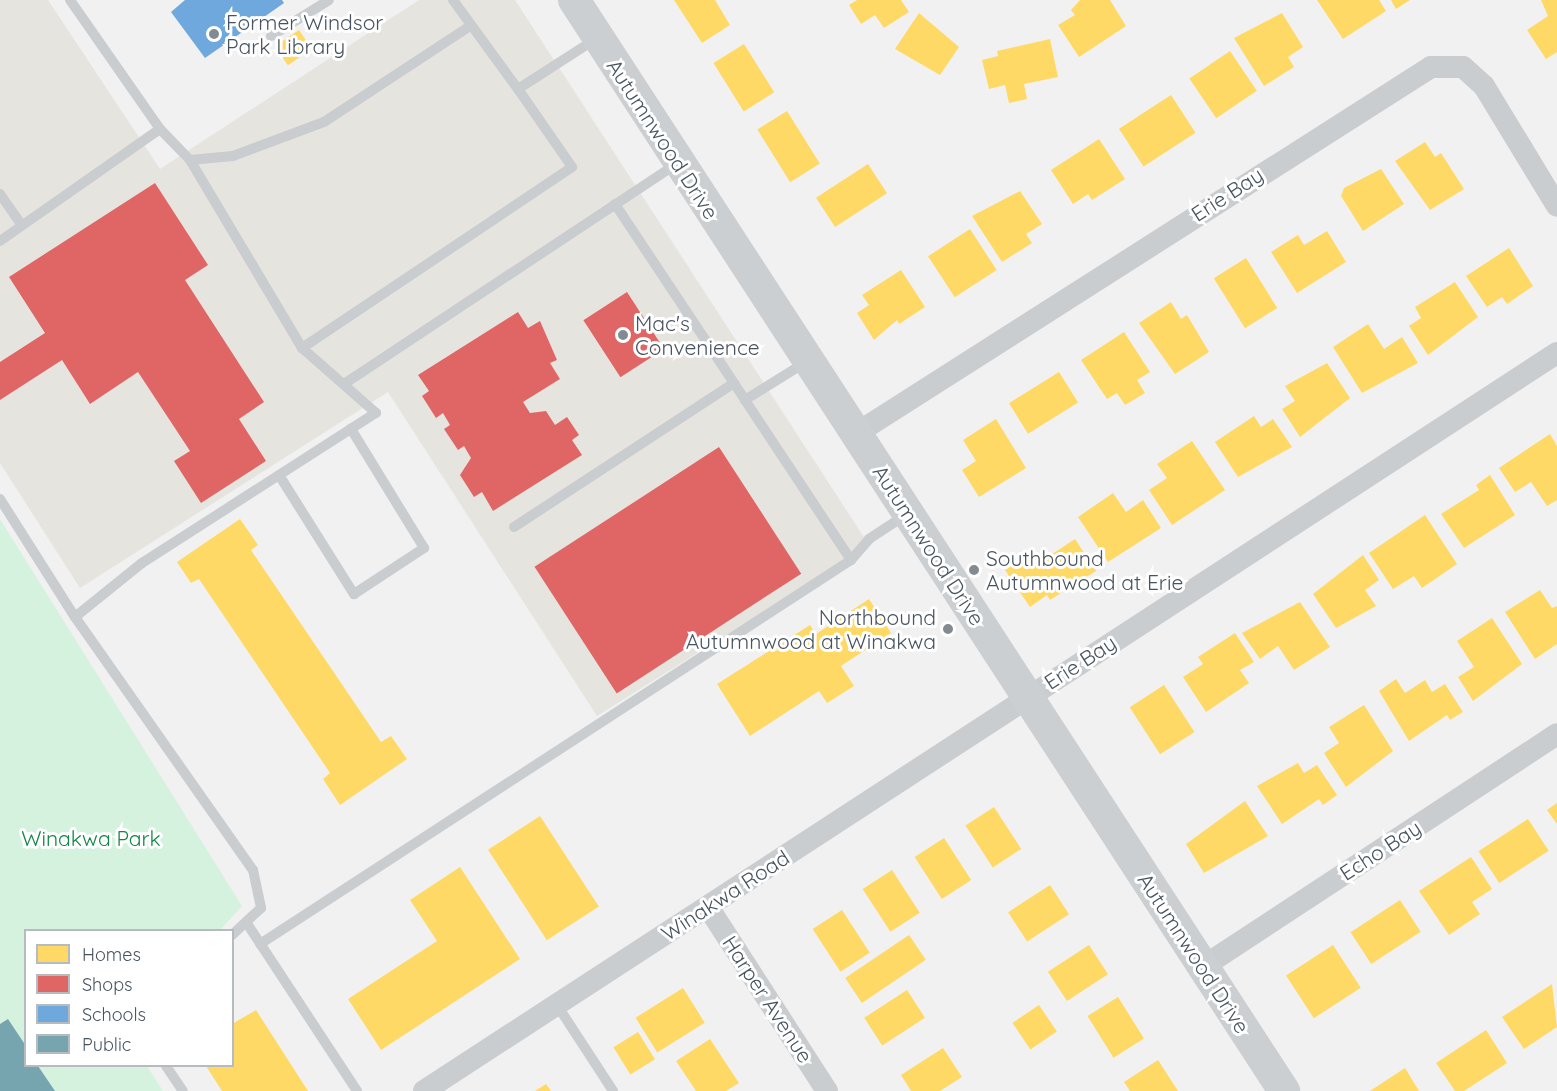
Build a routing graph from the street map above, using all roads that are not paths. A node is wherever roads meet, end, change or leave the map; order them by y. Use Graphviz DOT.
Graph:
graph roads {
  1 [pos="70,0"];
  2 [pos="329,0"];
  3 [pos="453,0"];
  4 [pos="574,0"];
  5 [pos="470,26"];
  6 [pos="271,36"];
  7 [pos="597,38"];
  8 [pos="518,89"];
  9 [pos="160,129"];
  10 [pos="190,160"];
  11 [pos="678,162"];
  12 [pos="0,194"];
  13 [pos="615,204"];
  14 [pos="1557,206"];
  15 [pos="22,225"];
  16 [pos="0,241"];
  17 [pos="302,348"];
  18 [pos="1557,352"];
  19 [pos="808,360"];
  20 [pos="347,382"];
  21 [pos="734,383"];
  22 [pos="746,400"];
  23 [pos="351,429"];
  24 [pos="857,433"];
  25 [pos="279,475"];
  26 [pos="0,499"];
  27 [pos="910,513"];
  28 [pos="514,527"];
  29 [pos="851,560"];
  30 [pos="75,617"];
  31 [pos="1025,698"];
  32 [pos="1557,734"];
  33 [pos="708,907"];
  34 [pos="248,925"];
  35 [pos="234,934"];
  36 [pos="260,944"];
  37 [pos="1204,966"];
  38 [pos="557,1005"];
  39 [pos="167,1067"];
  40 [pos="183,1091"];
  41 [pos="357,1091"];
  42 [pos="424,1091"];
  43 [pos="613,1091"];
  44 [pos="827,1091"];
  45 [pos="1284,1091"];
  1 -- 9 [label="lane"];
  2 -- 6 [label="lane"];
  3 -- 5 [label="lane"];
  4 -- 7 [label="street, Autumnwood Drive"];
  5 -- 8 [label="lane"];
  5 -- 10 [label="lane"];
  7 -- 8 [label="lane"];
  7 -- 11 [label="street, Autumnwood Drive"];
  8 -- 17 [label="lane"];
  9 -- 10 [label="lane"];
  9 -- 15 [label="lane"];
  10 -- 17 [label="lane"];
  11 -- 13 [label="lane"];
  11 -- 19 [label="street, Autumnwood Drive"];
  12 -- 15 [label="lane"];
  13 -- 20 [label="lane"];
  13 -- 21 [label="lane"];
  14 -- 24 [label="street, Erie Bay"];
  15 -- 16 [label="lane"];
  17 -- 20 [label="lane"];
  18 -- 31 [label="street, Erie Bay"];
  19 -- 22 [label="lane"];
  19 -- 24 [label="street, Autumnwood Drive"];
  20 -- 23 [label="lane"];
  21 -- 22 [label="lane"];
  21 -- 28 [label="lane"];
  22 -- 29 [label="lane"];
  23 -- 25 [label="lane"];
  23 -- 25 [label="lane"];
  24 -- 27 [label="street, Autumnwood Drive"];
  25 -- 30 [label="lane"];
  26 -- 30 [label="lane"];
  27 -- 29 [label="lane"];
  27 -- 31 [label="street, Autumnwood Drive"];
  29 -- 36 [label="lane"];
  30 -- 34 [label="lane"];
  31 -- 33 [label="street, Winakwa Road"];
  31 -- 37 [label="street, Autumnwood Drive"];
  32 -- 37 [label="street, Echo Bay"];
  33 -- 38 [label="street, Winakwa Road"];
  33 -- 44 [label="street, Harper Avenue"];
  34 -- 35 [label="lane"];
  34 -- 36 [label="lane"];
  36 -- 41 [label="lane"];
  37 -- 45 [label="street, Autumnwood Drive"];
  38 -- 42 [label="street, Winakwa Road"];
  38 -- 43 [label="lane"];
  39 -- 40 [label="lane"];
}
